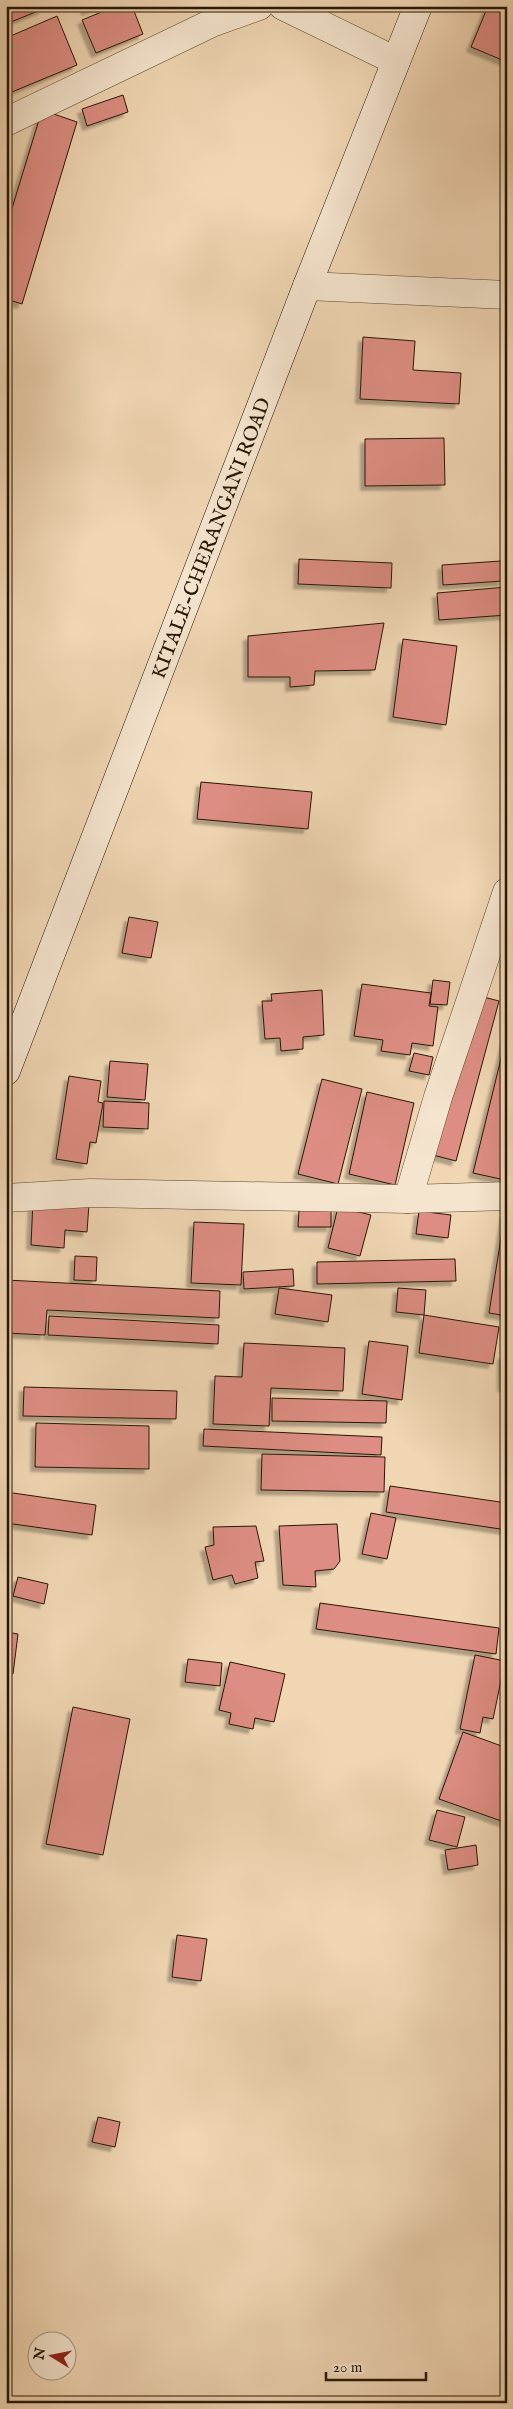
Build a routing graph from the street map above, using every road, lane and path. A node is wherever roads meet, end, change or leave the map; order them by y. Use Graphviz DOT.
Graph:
graph roads {
  1 [pos="259,6"];
  2 [pos="283,6"];
  3 [pos="418,6"];
  4 [pos="396,61"];
  5 [pos="6,122"];
  6 [pos="307,286"];
  7 [pos="507,295"];
  8 [pos="507,892"];
  9 [pos="6,1071"];
  10 [pos="507,1196"];
  11 [pos="6,1198"];
  12 [pos="408,1199"];
  1 -- 5 [label="street"];
  2 -- 4 [label="street"];
  3 -- 4 [label="street, KITALE-CHERANGANI ROAD"];
  4 -- 6 [label="street, KITALE-CHERANGANI ROAD"];
  6 -- 7 [label="street"];
  6 -- 9 [label="street, KITALE-CHERANGANI ROAD"];
  8 -- 12 [label="street"];
  10 -- 12 [label="street"];
  11 -- 12 [label="street"];
}
